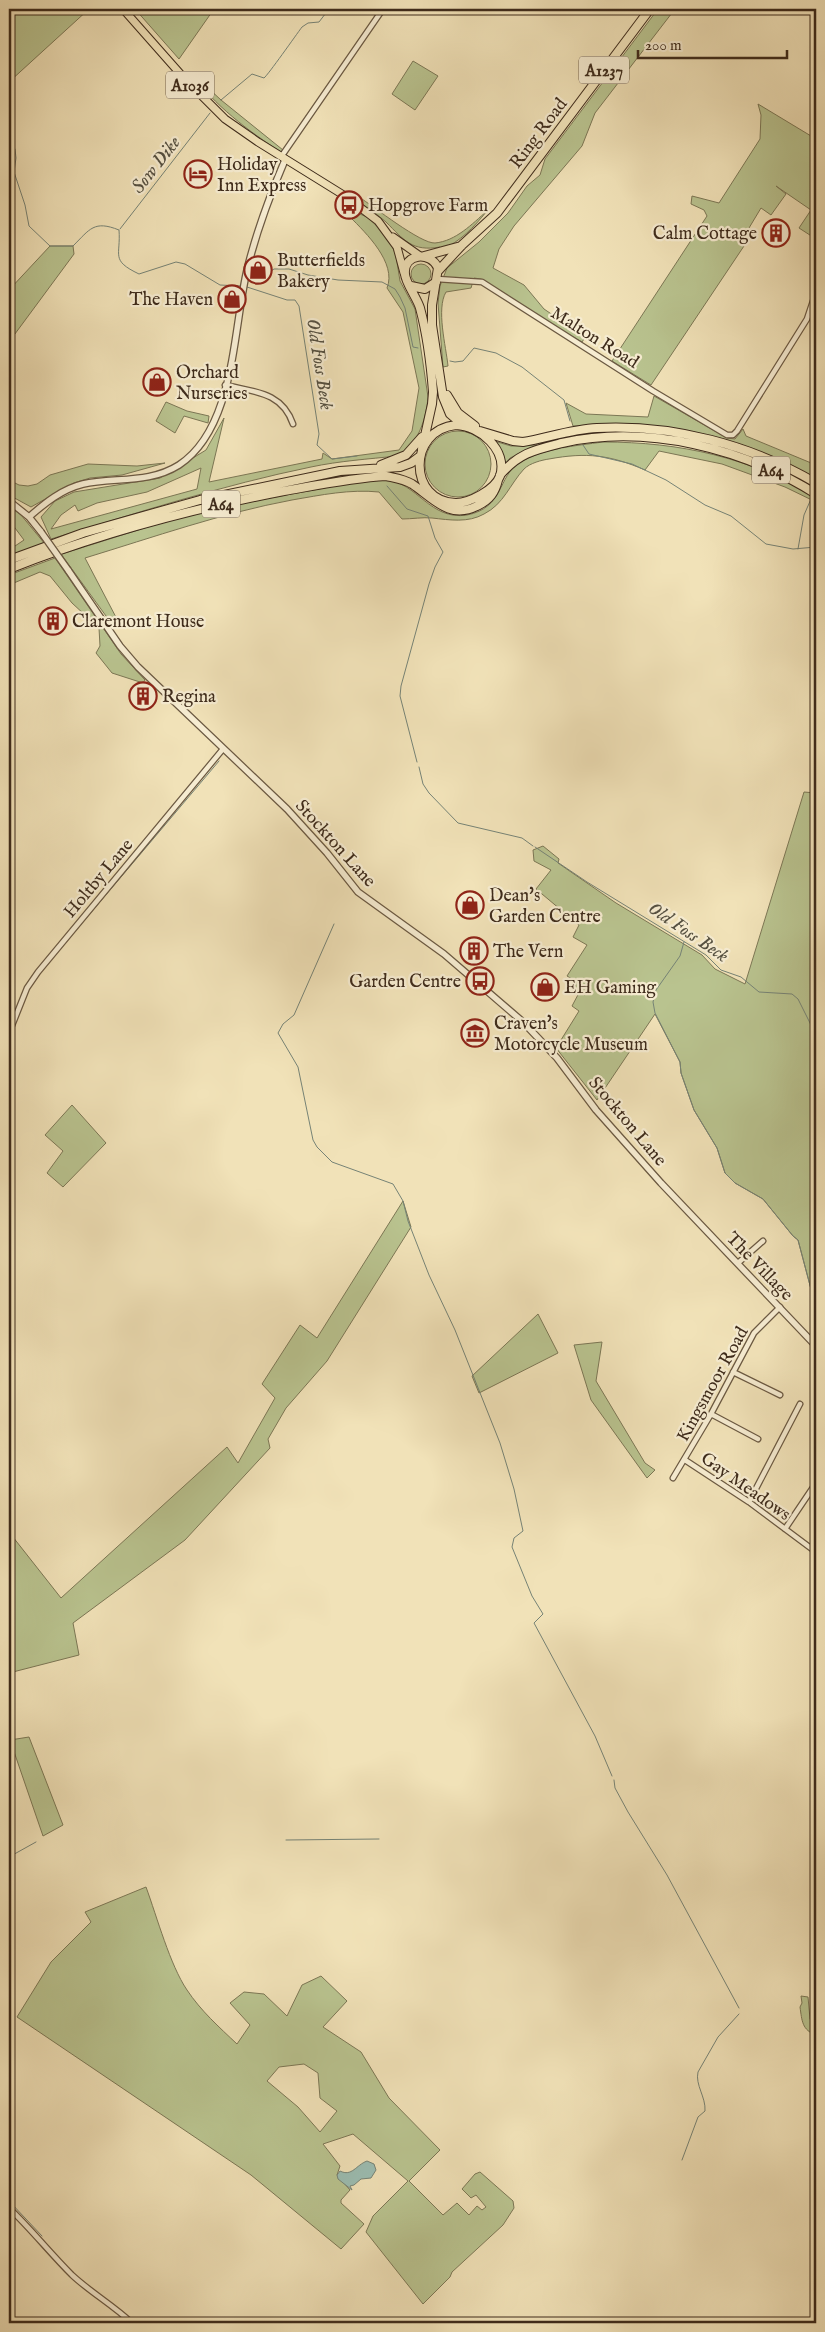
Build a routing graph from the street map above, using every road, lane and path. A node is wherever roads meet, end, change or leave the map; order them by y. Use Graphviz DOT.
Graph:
graph roads {
  1 [pos="123,9"];
  2 [pos="383,9"];
  3 [pos="650,9"];
  4 [pos="283,158"];
  5 [pos="391,235"];
  6 [pos="462,245"];
  7 [pos="422,256"];
  8 [pos="405,273"];
  9 [pos="437,277"];
  10 [pos="411,286"];
  11 [pos="816,292"];
  12 [pos="441,379"];
  13 [pos="225,385"];
  14 [pos="293,424"];
  15 [pos="463,425"];
  16 [pos="480,431"];
  17 [pos="425,432"];
  18 [pos="490,434"];
  19 [pos="420,453"];
  20 [pos="372,468"];
  21 [pos="499,478"];
  22 [pos="816,483"];
  23 [pos="816,494"];
  24 [pos="9,501"];
  25 [pos="29,517"];
  26 [pos="9,560"];
  27 [pos="9,569"];
  28 [pos="223,748"];
  29 [pos="9,1032"];
  30 [pos="683,1206"];
  31 [pos="763,1240"];
  32 [pos="738,1264"];
  33 [pos="780,1307"];
  34 [pos="816,1346"];
  35 [pos="733,1372"];
  36 [pos="780,1395"];
  37 [pos="800,1404"];
  38 [pos="711,1414"];
  39 [pos="758,1439"];
  40 [pos="685,1460"];
  41 [pos="673,1478"];
  42 [pos="816,1482"];
  43 [pos="749,1502"];
  44 [pos="785,1529"];
  45 [pos="816,1552"];
  46 [pos="9,2208"];
  47 [pos="132,2323"];
  1 -- 4 [label="main road, A1036"];
  2 -- 4 [label="street"];
  3 -- 6 [label="highway, Ring Road / A1237"];
  4 -- 5 [label="main road, A1036"];
  4 -- 13 [label="street"];
  5 -- 7 [label="main road, A1036"];
  5 -- 8 [label="main road, A1036"];
  6 -- 7 [label="highway, Ring Road / A1237"];
  6 -- 9 [label="highway, Ring Road / A1237"];
  7 -- 8 [label="highway"];
  7 -- 9 [label="highway"];
  8 -- 10 [label="highway"];
  9 -- 10 [label="highway"];
  9 -- 11 [label="street, Malton Road"];
  9 -- 12 [label="highway"];
  10 -- 17 [label="highway"];
  12 -- 15 [label="highway"];
  12 -- 18 [label="highway, A64"];
  13 -- 14 [label="street"];
  13 -- 25 [label="street"];
  15 -- 16 [label="highway"];
  15 -- 19 [label="highway"];
  16 -- 18 [label="highway, A64"];
  16 -- 21 [label="highway"];
  17 -- 19 [label="highway"];
  17 -- 20 [label="highway"];
  18 -- 22 [label="highway, A64"];
  19 -- 20 [label="highway, A64"];
  19 -- 21 [label="highway"];
  20 -- 26 [label="highway, A64"];
  21 -- 23 [label="highway, A64"];
  21 -- 27 [label="highway, A64"];
  24 -- 25 [label="street, Stockton Lane"];
  25 -- 28 [label="street, Stockton Lane, bridge"];
  28 -- 29 [label="street, Holtby Lane"];
  28 -- 30 [label="street, Stockton Lane"];
  30 -- 32 [label="street, The Village"];
  31 -- 32 [label="street"];
  32 -- 33 [label="street, The Village"];
  33 -- 34 [label="street, The Village"];
  33 -- 35 [label="street, Kingsmoor Road"];
  35 -- 36 [label="street"];
  35 -- 38 [label="street, Kingsmoor Road"];
  37 -- 43 [label="street"];
  38 -- 39 [label="street"];
  38 -- 40 [label="street, Kingsmoor Road"];
  40 -- 41 [label="street, Kingsmoor Road"];
  40 -- 43 [label="street, Gay Meadows"];
  42 -- 44 [label="street"];
  43 -- 44 [label="street, Gay Meadows"];
  44 -- 45 [label="street, Gay Meadows"];
  46 -- 47 [label="street"];
}
